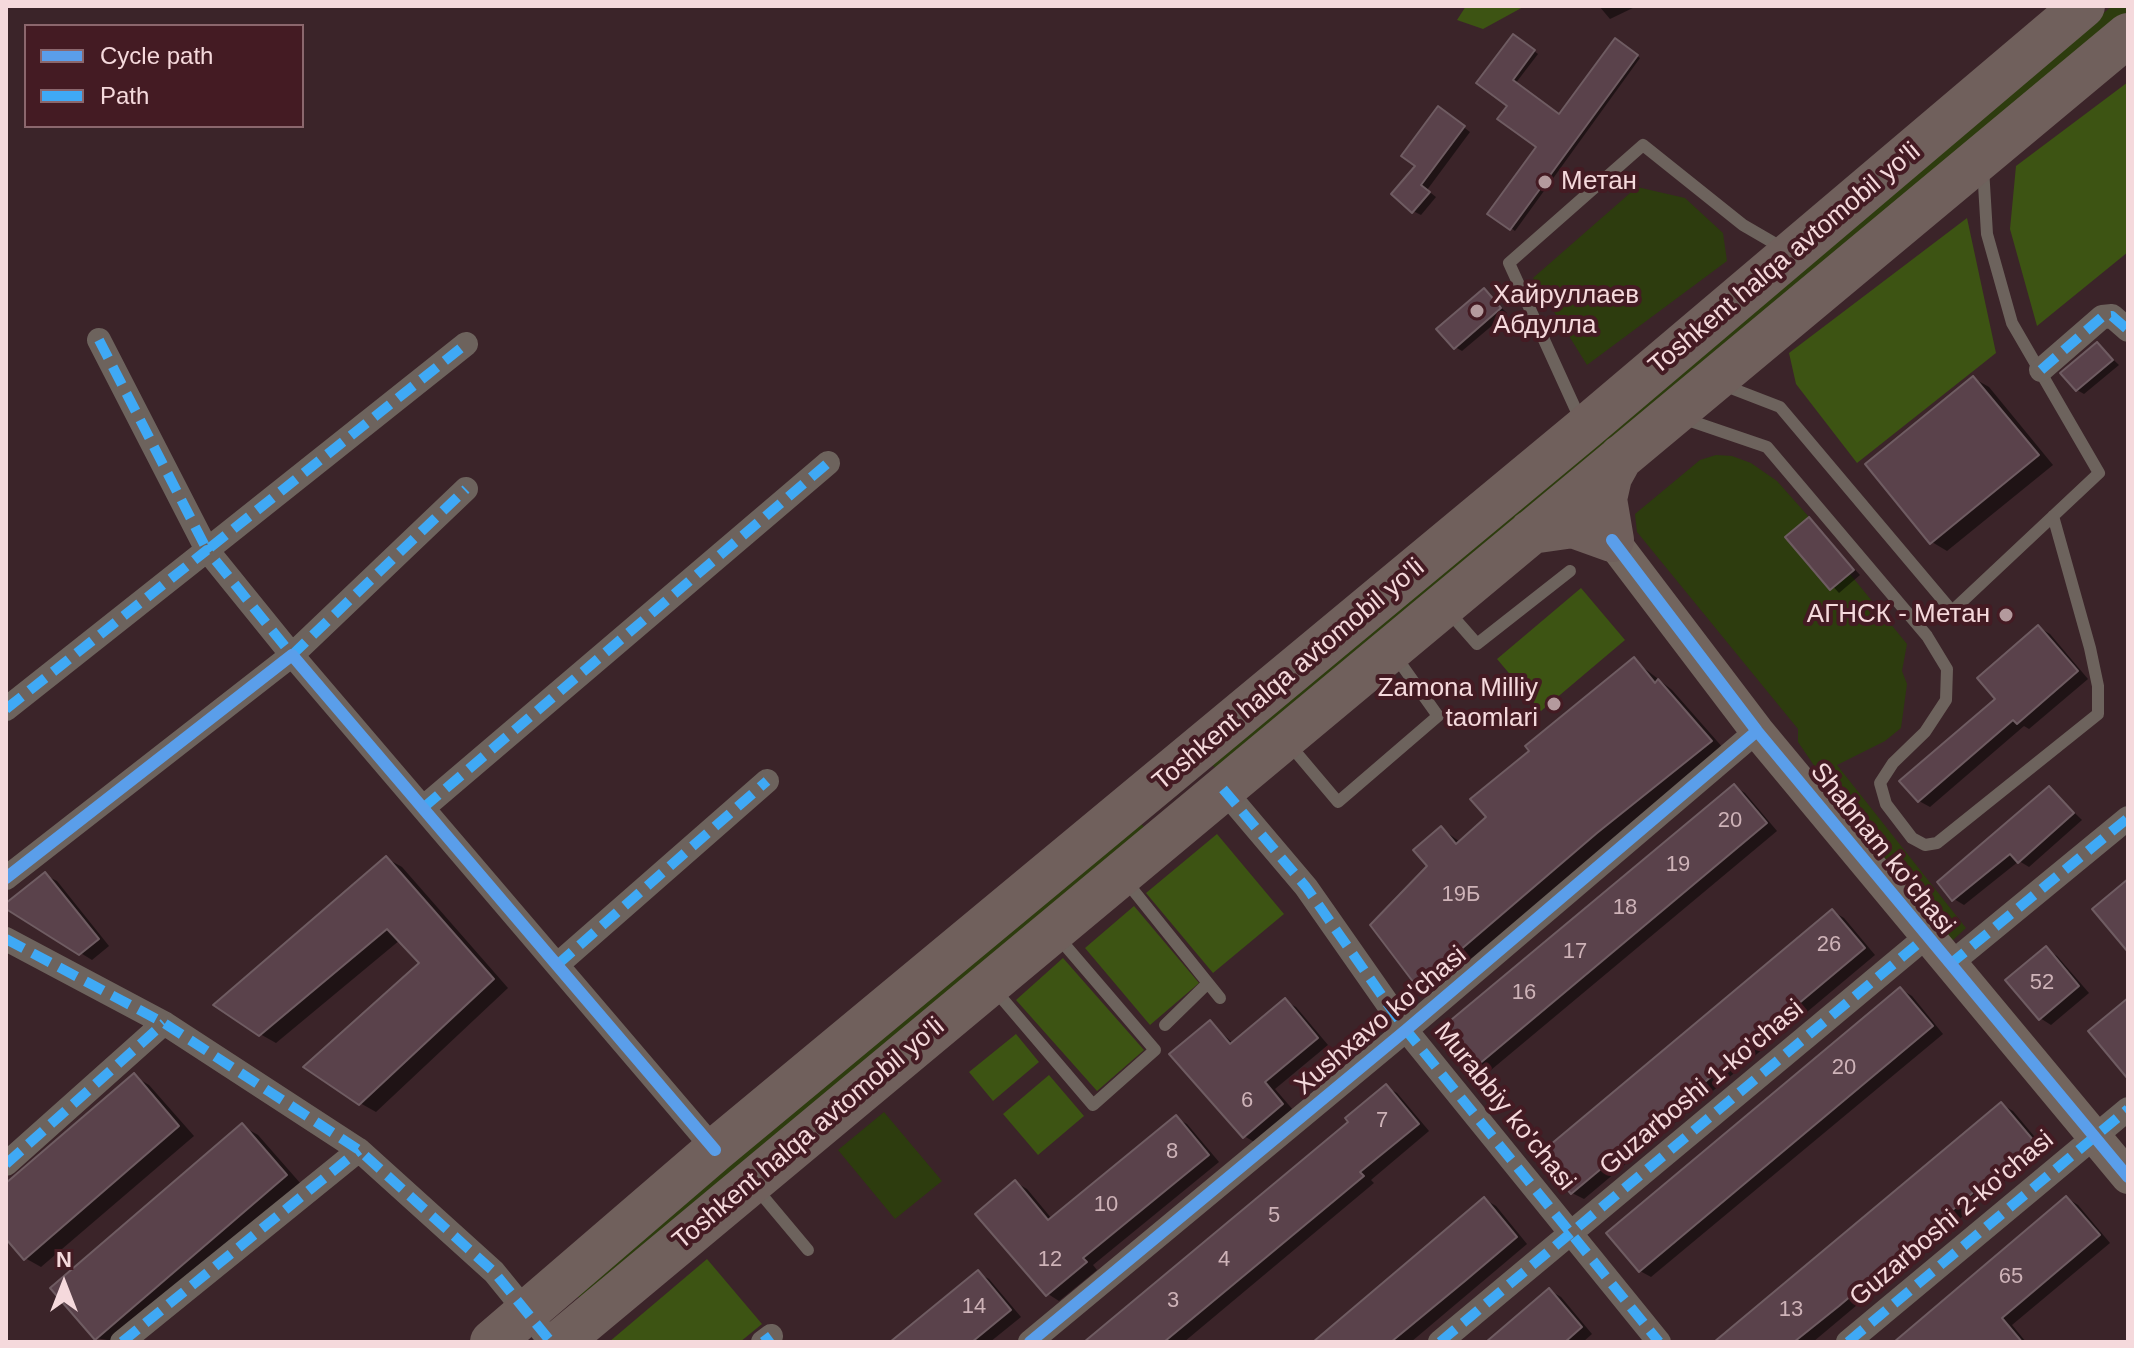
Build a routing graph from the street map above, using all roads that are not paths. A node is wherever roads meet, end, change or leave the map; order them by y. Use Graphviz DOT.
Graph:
graph roads {
  1 [pos="2083,6"];
  2 [pos="2128,35"];
  3 [pos="1982,156"];
  4 [pos="1792,254"];
  5 [pos="2128,330"];
  6 [pos="99,340"];
  7 [pos="466,344"];
  8 [pos="2041,370"];
  9 [pos="1713,381"];
  10 [pos="1671,415"];
  11 [pos="1585,428"];
  12 [pos="1621,457"];
  13 [pos="828,463"];
  14 [pos="466,489"];
  15 [pos="2053,516"];
  16 [pos="1531,532"];
  17 [pos="1612,540"];
  18 [pos="207,550"];
  19 [pos="1570,571"];
  20 [pos="1443,605"];
  21 [pos="1391,649"];
  22 [pos="292,655"];
  23 [pos="6,709"];
  24 [pos="1757,731"];
  25 [pos="1284,738"];
  26 [pos="1170,775"];
  27 [pos="767,781"];
  28 [pos="1211,799"];
  29 [pos="423,808"];
  30 [pos="2128,818"];
  31 [pos="1120,874"];
  32 [pos="6,878"];
  33 [pos="1053,931"];
  34 [pos="1926,937"];
  35 [pos="6,939"];
  36 [pos="557,965"];
  37 [pos="1949,965"];
  38 [pos="1208,983"];
  39 [pos="989,984"];
  40 [pos="1220,998"];
  41 [pos="164,1023"];
  42 [pos="1165,1025"];
  43 [pos="1406,1030"];
  44 [pos="2128,1109"];
  45 [pos="2094,1137"];
  46 [pos="359,1150"];
  47 [pos="715,1150"];
  48 [pos="6,1164"];
  49 [pos="2128,1177"];
  50 [pos="751,1182"];
  51 [pos="1569,1235"];
  52 [pos="808,1250"];
  53 [pos="540,1327"];
  54 [pos="122,1342"];
  55 [pos="492,1342"];
  56 [pos="560,1342"];
  57 [pos="1030,1342"];
  58 [pos="1440,1342"];
  59 [pos="1659,1342"];
  60 [pos="1848,1342"];
  1 -- 4 [label="highway, Toshkent halqa avtomobil yo'li"];
  2 -- 3 [label="highway, Toshkent halqa avtomobil yo'li"];
  3 -- 8 [label="lane"];
  3 -- 9 [label="highway, Toshkent halqa avtomobil yo'li"];
  4 -- 11 [label="highway, Toshkent halqa avtomobil yo'li"];
  4 -- 11 [label="lane"];
  5 -- 8 [label="street"];
  6 -- 18 [label="street"];
  7 -- 18 [label="street"];
  8 -- 15 [label="lane"];
  9 -- 10 [label="highway, Toshkent halqa avtomobil yo'li"];
  9 -- 15 [label="lane"];
  10 -- 12 [label="highway, Toshkent halqa avtomobil yo'li"];
  10 -- 15 [label="lane"];
  11 -- 26 [label="highway, Toshkent halqa avtomobil yo'li"];
  12 -- 16 [label="highway, Toshkent halqa avtomobil yo'li"];
  12 -- 17 [label="highway"];
  13 -- 29 [label="street"];
  14 -- 22 [label="street"];
  16 -- 17 [label="highway"];
  16 -- 20 [label="highway, Toshkent halqa avtomobil yo'li"];
  17 -- 24 [label="street, Shabnam ko'chasi"];
  18 -- 22 [label="street"];
  18 -- 23 [label="street"];
  19 -- 20 [label="lane"];
  20 -- 21 [label="highway, Toshkent halqa avtomobil yo'li"];
  21 -- 25 [label="highway, Toshkent halqa avtomobil yo'li"];
  21 -- 25 [label="lane"];
  22 -- 29 [label="street"];
  22 -- 32 [label="street"];
  24 -- 34 [label="street, Shabnam ko'chasi"];
  24 -- 43 [label="street, Xushxavo ko'chasi"];
  25 -- 28 [label="highway, Toshkent halqa avtomobil yo'li"];
  26 -- 28 [label="highway"];
  26 -- 47 [label="highway, Toshkent halqa avtomobil yo'li"];
  27 -- 36 [label="street"];
  28 -- 31 [label="highway, Toshkent halqa avtomobil yo'li"];
  28 -- 43 [label="street, Murabbiy ko'chasi"];
  29 -- 36 [label="street"];
  30 -- 37 [label="street"];
  31 -- 33 [label="highway, Toshkent halqa avtomobil yo'li"];
  31 -- 38 [label="lane"];
  33 -- 39 [label="highway, Toshkent halqa avtomobil yo'li"];
  33 -- 39 [label="lane"];
  34 -- 37 [label="street, Shabnam ko'chasi"];
  34 -- 51 [label="street, Guzarboshi 1-ko'chasi"];
  35 -- 41 [label="street"];
  36 -- 47 [label="street"];
  37 -- 45 [label="street, Shabnam ko'chasi"];
  38 -- 40 [label="lane"];
  38 -- 42 [label="lane"];
  39 -- 50 [label="highway, Toshkent halqa avtomobil yo'li"];
  41 -- 46 [label="street"];
  41 -- 48 [label="street"];
  43 -- 51 [label="street, Murabbiy ko'chasi"];
  43 -- 57 [label="street, Xushxavo ko'chasi"];
  44 -- 45 [label="street, Guzarboshi 2-ko'chasi"];
  45 -- 49 [label="street, Shabnam ko'chasi"];
  45 -- 60 [label="street, Guzarboshi 2-ko'chasi"];
  46 -- 53 [label="street"];
  46 -- 54 [label="street"];
  47 -- 53 [label="highway, Toshkent halqa avtomobil yo'li"];
  50 -- 52 [label="lane"];
  50 -- 56 [label="highway, Toshkent halqa avtomobil yo'li"];
  51 -- 58 [label="street, Guzarboshi 1-ko'chasi"];
  51 -- 59 [label="street, Murabbiy ko'chasi"];
  53 -- 55 [label="highway, Toshkent halqa avtomobil yo'li"];
}
